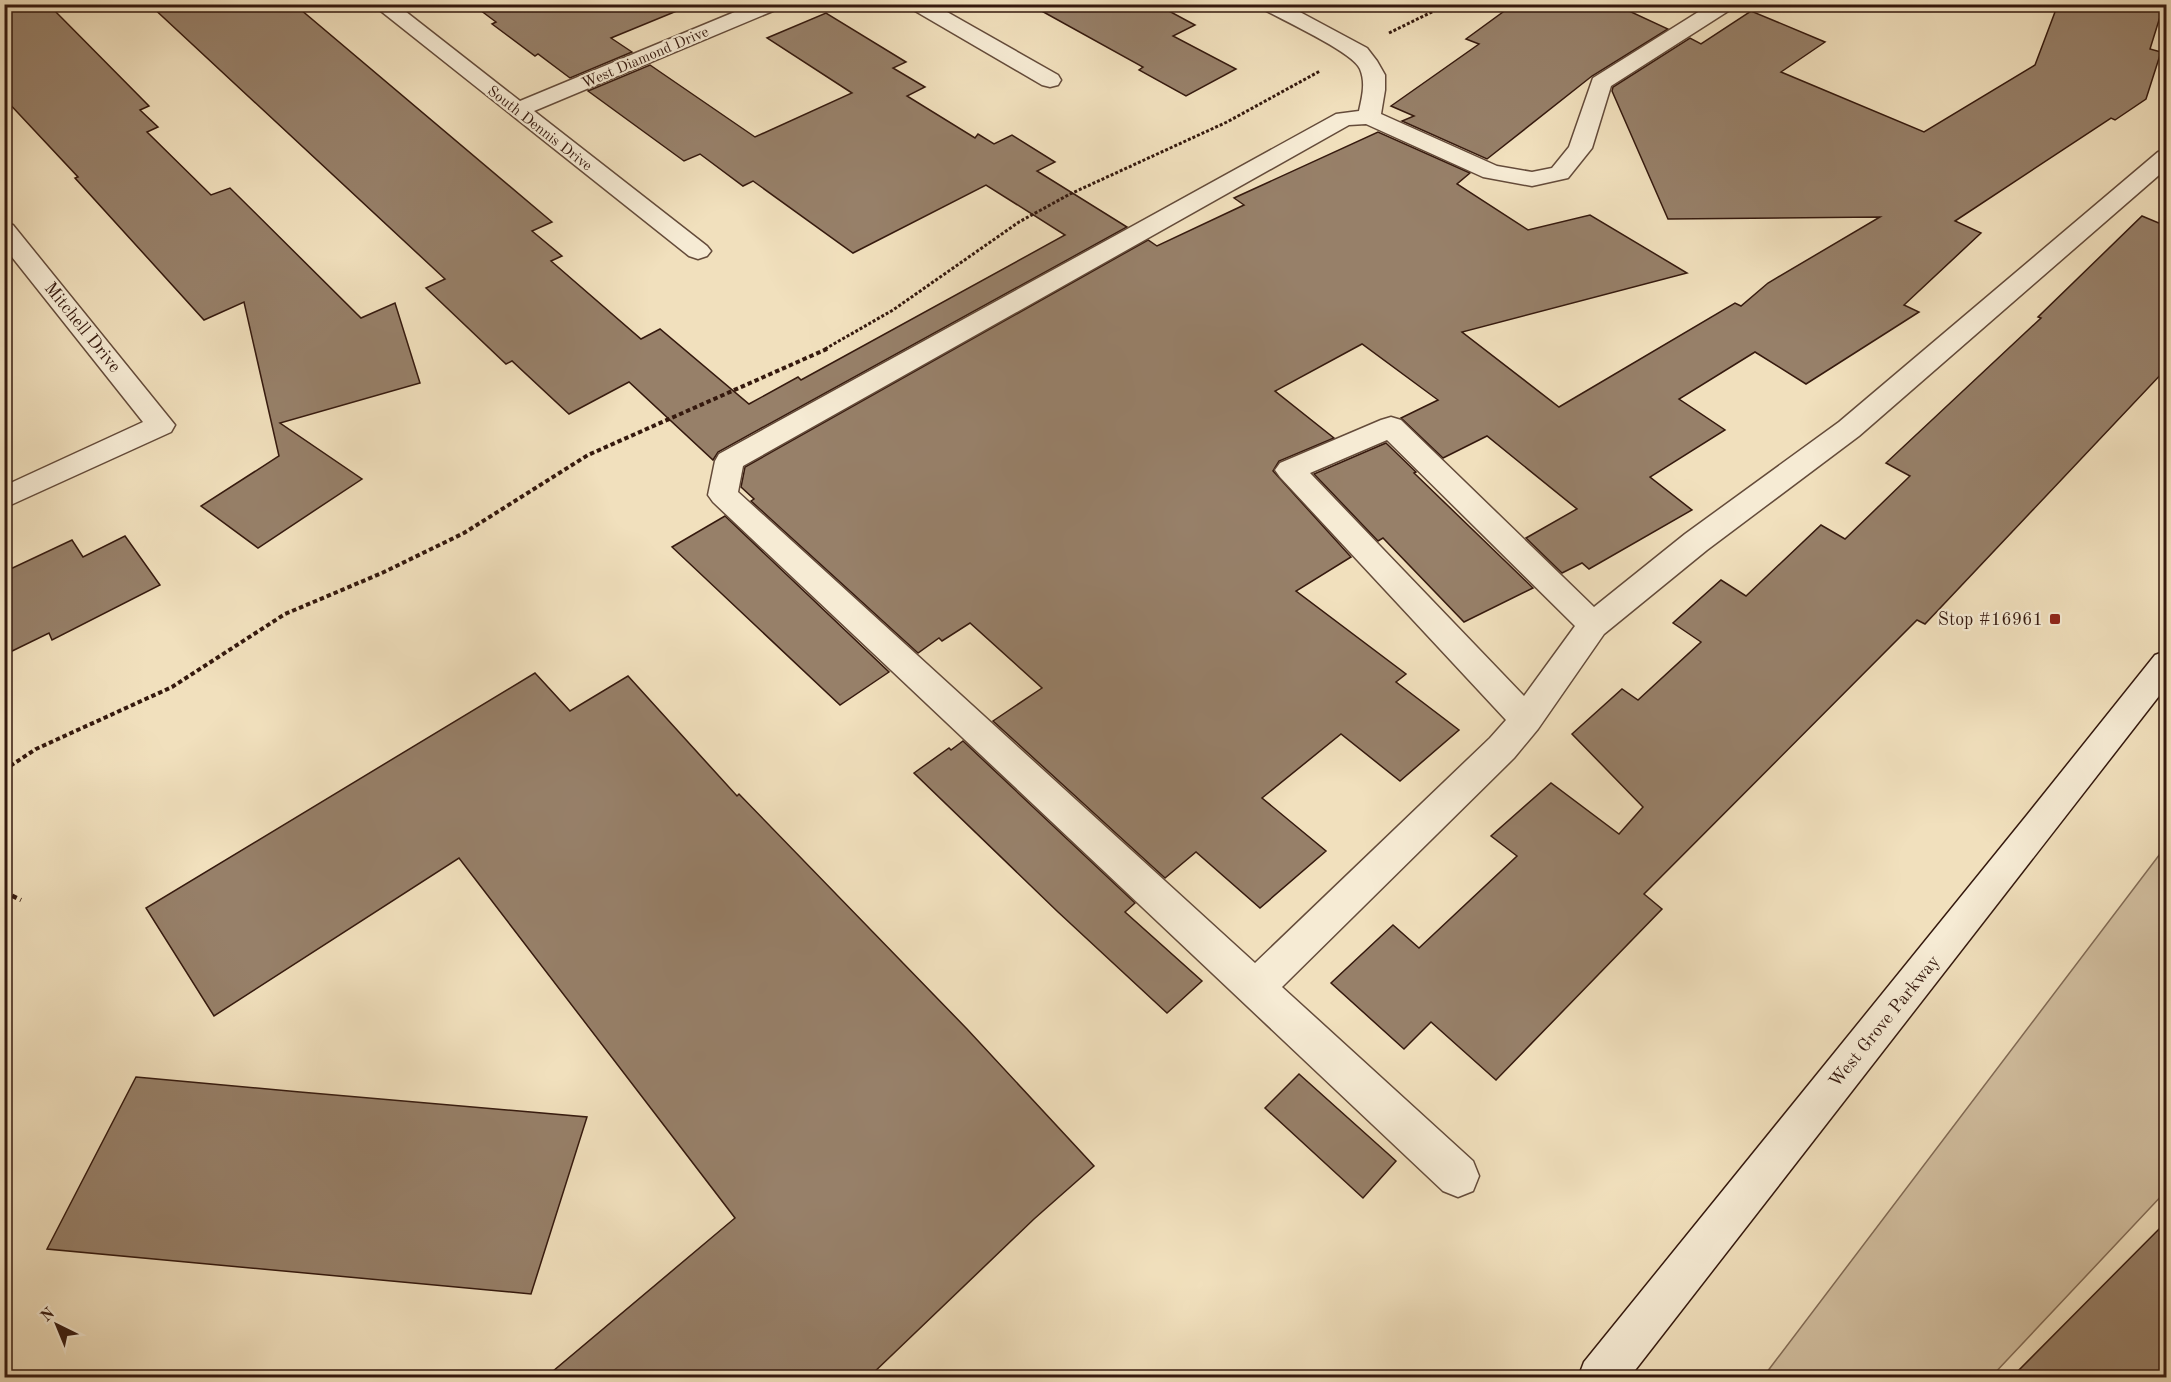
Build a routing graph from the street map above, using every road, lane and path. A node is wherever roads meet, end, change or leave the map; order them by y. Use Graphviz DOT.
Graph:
graph roads {
  1 [pos="382,4"];
  2 [pos="773,4"];
  3 [pos="917,4"];
  4 [pos="1269,4"];
  5 [pos="1448,4"];
  6 [pos="1726,4"];
  7 [pos="1359,53"];
  8 [pos="1050,80"];
  9 [pos="518,110"];
  10 [pos="1369,117"];
  11 [pos="2166,157"];
  12 [pos="4,230"];
  13 [pos="698,251"];
  14 [pos="4,498"];
  15 [pos="1593,625"];
  16 [pos="2166,664"];
  17 [pos="1526,720"];
  18 [pos="4,770"];
  19 [pos="4,892"];
  20 [pos="21,900"];
  21 [pos="1255,988"];
  22 [pos="1458,1176"];
  23 [pos="1600,1377"];
  1 -- 9 [label="street, South Dennis Drive"];
  2 -- 9 [label="street, West Diamond Drive"];
  3 -- 8 [label="street"];
  4 -- 7 [label="street"];
  5 -- 7 [label="path"];
  6 -- 10 [label="street"];
  7 -- 10 [label="street"];
  7 -- 18 [label="path"];
  9 -- 13 [label="street, South Dennis Drive"];
  10 -- 21 [label="street"];
  11 -- 15 [label="street"];
  12 -- 14 [label="street, Mitchell Drive"];
  15 -- 17 [label="street"];
  15 -- 17 [label="street"];
  16 -- 23 [label="street, West Grove Parkway"];
  17 -- 21 [label="street"];
  19 -- 20 [label="path"];
  21 -- 22 [label="street"];
}
